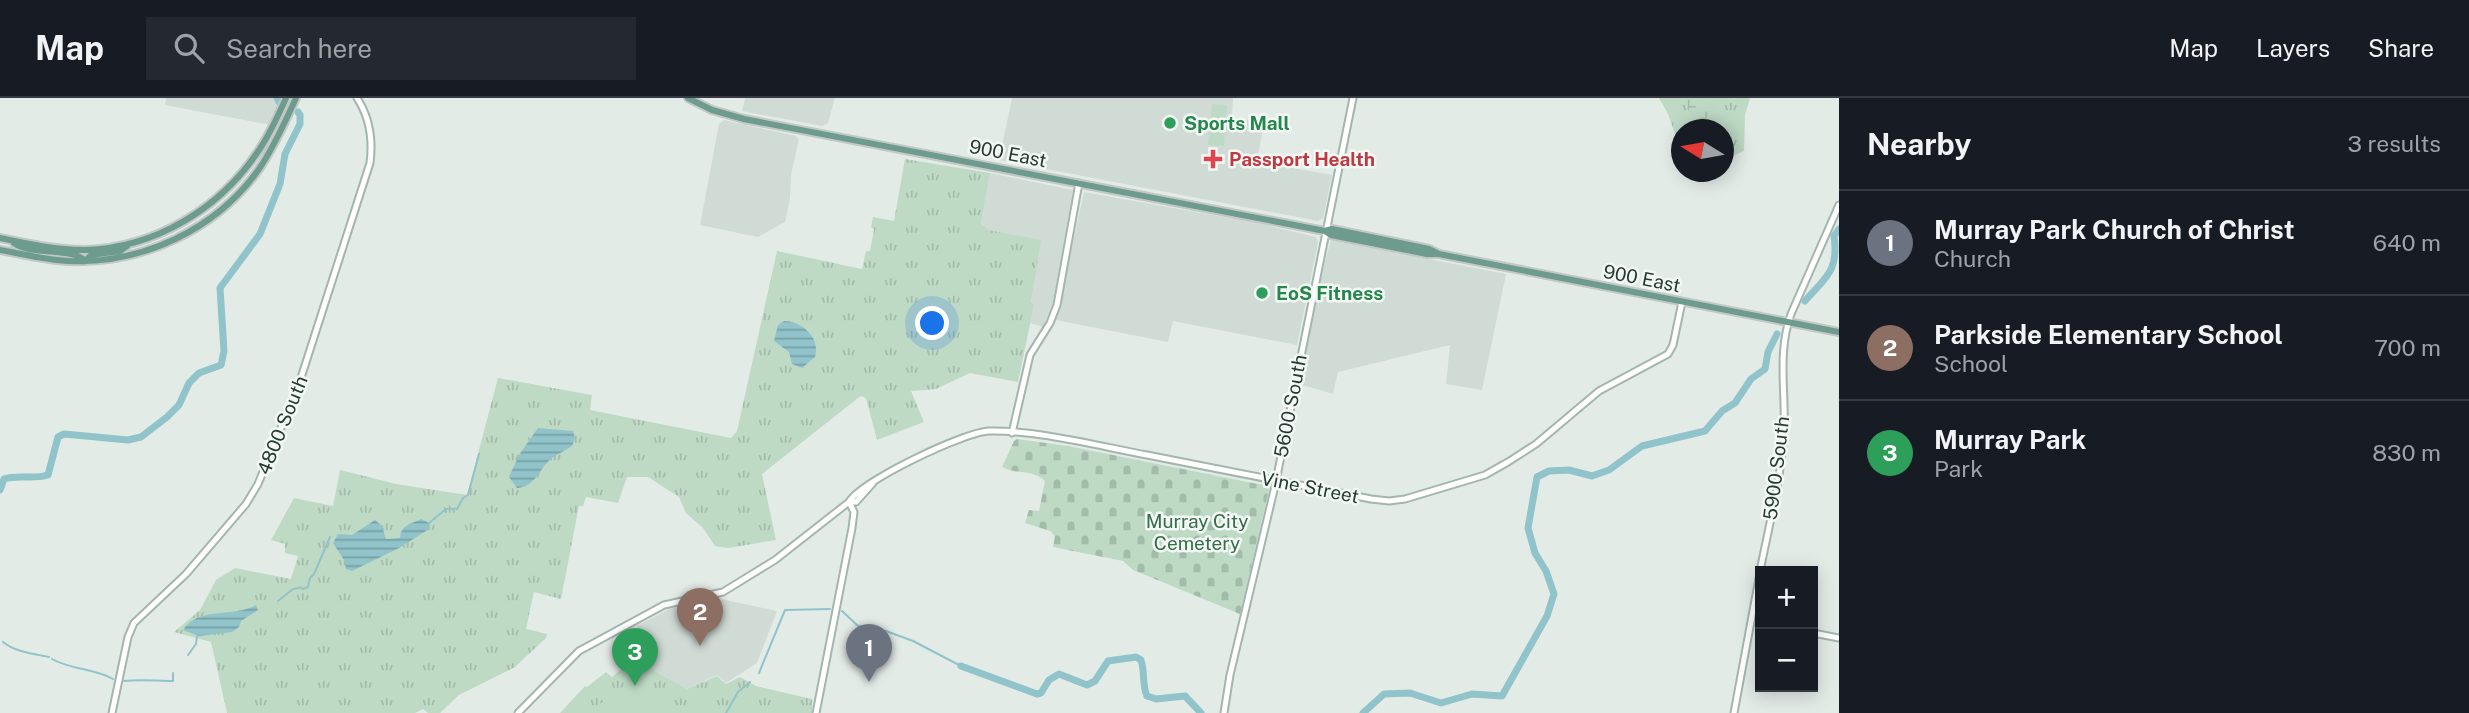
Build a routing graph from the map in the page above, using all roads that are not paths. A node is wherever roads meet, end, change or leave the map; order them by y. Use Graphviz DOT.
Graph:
graph roads {
  1 [pos="286,98"];
  2 [pos="296,98"];
  3 [pos="357,98"];
  4 [pos="688,98"];
  5 [pos="1353,98"];
  6 [pos="1079,183"];
  7 [pos="1839,205"];
  8 [pos="1325,231"];
  9 [pos="0,238"];
  10 [pos="9,240"];
  11 [pos="134,242"];
  12 [pos="0,250"];
  13 [pos="85,261"];
  14 [pos="1682,302"];
  15 [pos="1788,322"];
  16 [pos="1839,332"];
  17 [pos="1012,433"];
  18 [pos="1276,480"];
  19 [pos="849,502"];
  20 [pos="1761,566"];
  21 [pos="1755,621"];
  22 [pos="1818,634"];
  23 [pos="1839,638"];
  24 [pos="112,713"];
  25 [pos="518,713"];
  26 [pos="816,713"];
  27 [pos="1223,713"];
  28 [pos="1734,713"];
  1 -- 11 [label="main road"];
  2 -- 13 [label="main road"];
  3 -- 24 [label="street, 4800 South"];
  4 -- 6 [label="main road, 900 East"];
  5 -- 8 [label="street, 5600 South"];
  6 -- 8 [label="main road, 900 East"];
  6 -- 17 [label="street"];
  7 -- 15 [label="street"];
  8 -- 14 [label="main road, 900 East"];
  8 -- 18 [label="street, 5600 South"];
  9 -- 10 [label="main road"];
  10 -- 11 [label="main road"];
  10 -- 13 [label="main road"];
  11 -- 13 [label="main road"];
  12 -- 13 [label="main road"];
  14 -- 15 [label="main road, 900 East"];
  14 -- 18 [label="street, Vine Street"];
  15 -- 16 [label="main road, 900 East"];
  15 -- 20 [label="street, 5900 South"];
  17 -- 18 [label="street, Vine Street"];
  17 -- 19 [label="street, Vine Street"];
  18 -- 27 [label="street, 5600 South"];
  19 -- 25 [label="street, Vine Street"];
  19 -- 26 [label="street"];
  21 -- 28 [label="street, 5900 South"];
  22 -- 23 [label="street"];
}
